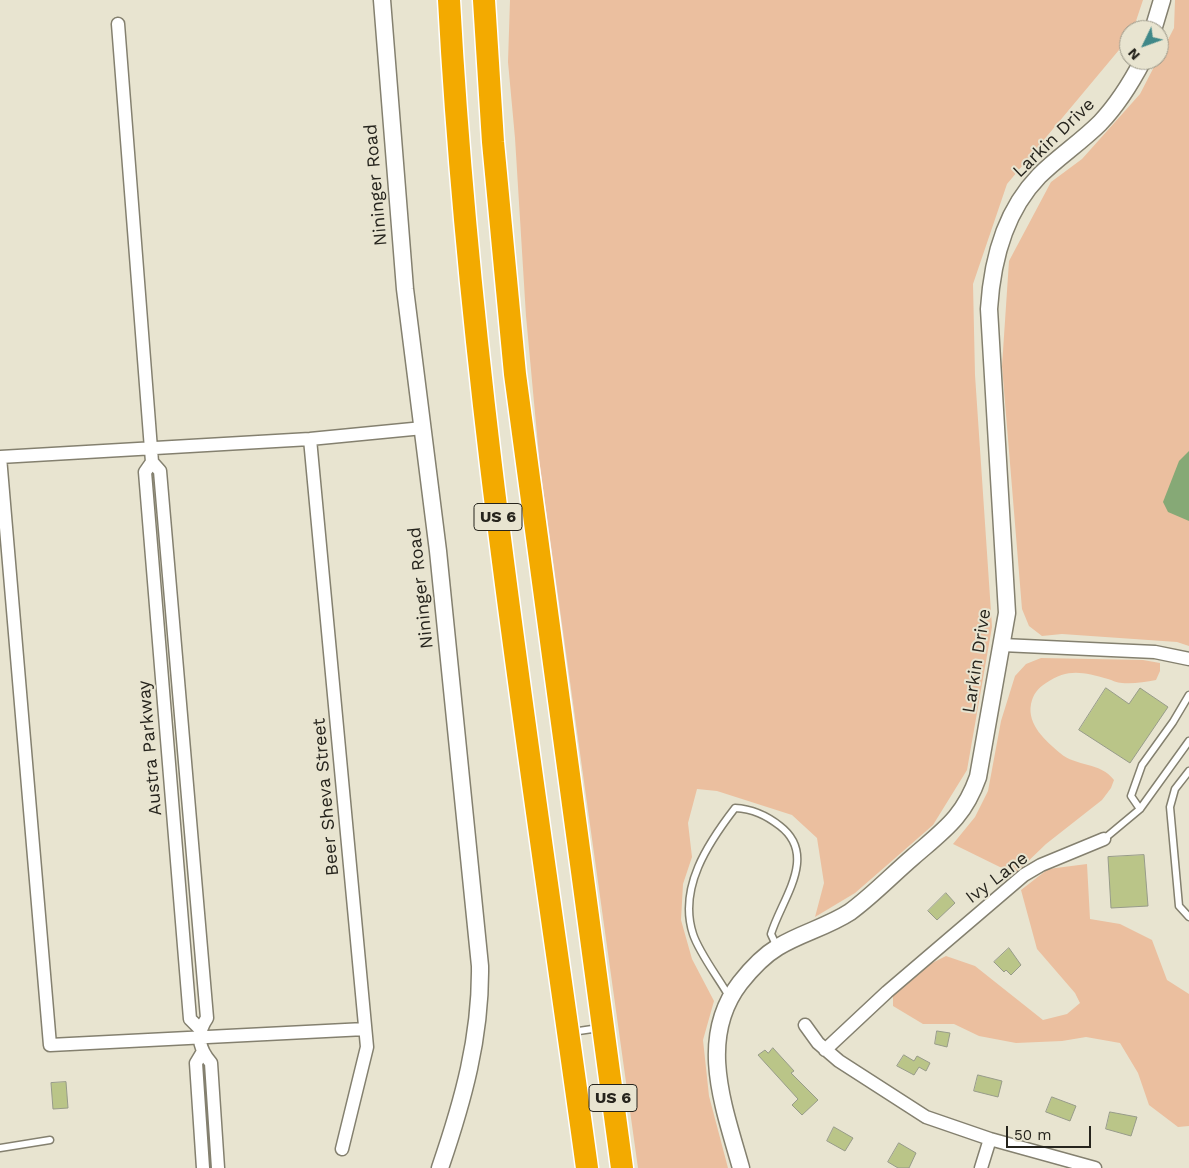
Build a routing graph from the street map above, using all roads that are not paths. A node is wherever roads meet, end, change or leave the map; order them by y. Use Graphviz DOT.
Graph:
graph roads {
  1 [pos="382,0"];
  2 [pos="449,0"];
  3 [pos="484,0"];
  4 [pos="1162,0"];
  5 [pos="1156,20"];
  6 [pos="118,24"];
  7 [pos="1138,70"];
  8 [pos="423,428"];
  9 [pos="310,438"];
  10 [pos="151,447"];
  11 [pos="0,456"];
  12 [pos="152,462"];
  13 [pos="1002,645"];
  14 [pos="1189,659"];
  15 [pos="1189,695"];
  16 [pos="1189,741"];
  17 [pos="1189,771"];
  18 [pos="1140,809"];
  19 [pos="1104,839"];
  20 [pos="1189,917"];
  21 [pos="777,948"];
  22 [pos="730,998"];
  23 [pos="805,1025"];
  24 [pos="603,1028"];
  25 [pos="365,1029"];
  26 [pos="568,1032"];
  27 [pos="200,1033"];
  28 [pos="825,1050"];
  29 [pos="202,1053"];
  30 [pos="990,1139"];
  31 [pos="50,1140"];
  32 [pos="0,1148"];
  33 [pos="342,1149"];
  34 [pos="203,1168"];
  35 [pos="218,1168"];
  36 [pos="440,1168"];
  37 [pos="587,1168"];
  38 [pos="622,1168"];
  39 [pos="741,1168"];
  40 [pos="981,1168"];
  41 [pos="1095,1168"];
  1 -- 8 [label="street, Nininger Road"];
  2 -- 26 [label="highway, US 6"];
  3 -- 24 [label="highway, US 6"];
  4 -- 5 [label="street"];
  6 -- 10 [label="street, Austra Parkway"];
  7 -- 13 [label="street, Larkin Drive"];
  8 -- 9 [label="street"];
  8 -- 36 [label="street, Nininger Road"];
  9 -- 10 [label="street"];
  9 -- 25 [label="street, Beer Sheva Street"];
  10 -- 11 [label="street"];
  10 -- 12 [label="street, Austra Parkway"];
  11 -- 27 [label="street"];
  12 -- 27 [label="street, Austra Parkway"];
  12 -- 27 [label="street, Austra Parkway"];
  13 -- 14 [label="street"];
  13 -- 21 [label="street, Larkin Drive"];
  15 -- 18 [label="lane"];
  16 -- 18 [label="lane, Ivy Lane"];
  17 -- 20 [label="lane"];
  18 -- 19 [label="lane, Ivy Lane"];
  19 -- 28 [label="street, Ivy Lane"];
  21 -- 22 [label="street, Larkin Drive"];
  21 -- 22 [label="lane"];
  22 -- 39 [label="street, Larkin Drive"];
  23 -- 28 [label="street"];
  24 -- 26 [label="lane"];
  24 -- 38 [label="highway, US 6"];
  25 -- 27 [label="street"];
  25 -- 33 [label="street, Beer Sheva Street"];
  26 -- 37 [label="highway, US 6"];
  27 -- 29 [label="street, Austra Parkway"];
  28 -- 30 [label="street"];
  29 -- 34 [label="street, Austra Parkway"];
  29 -- 35 [label="street, Austra Parkway"];
  30 -- 40 [label="street"];
  30 -- 41 [label="street"];
  31 -- 32 [label="lane"];
}
